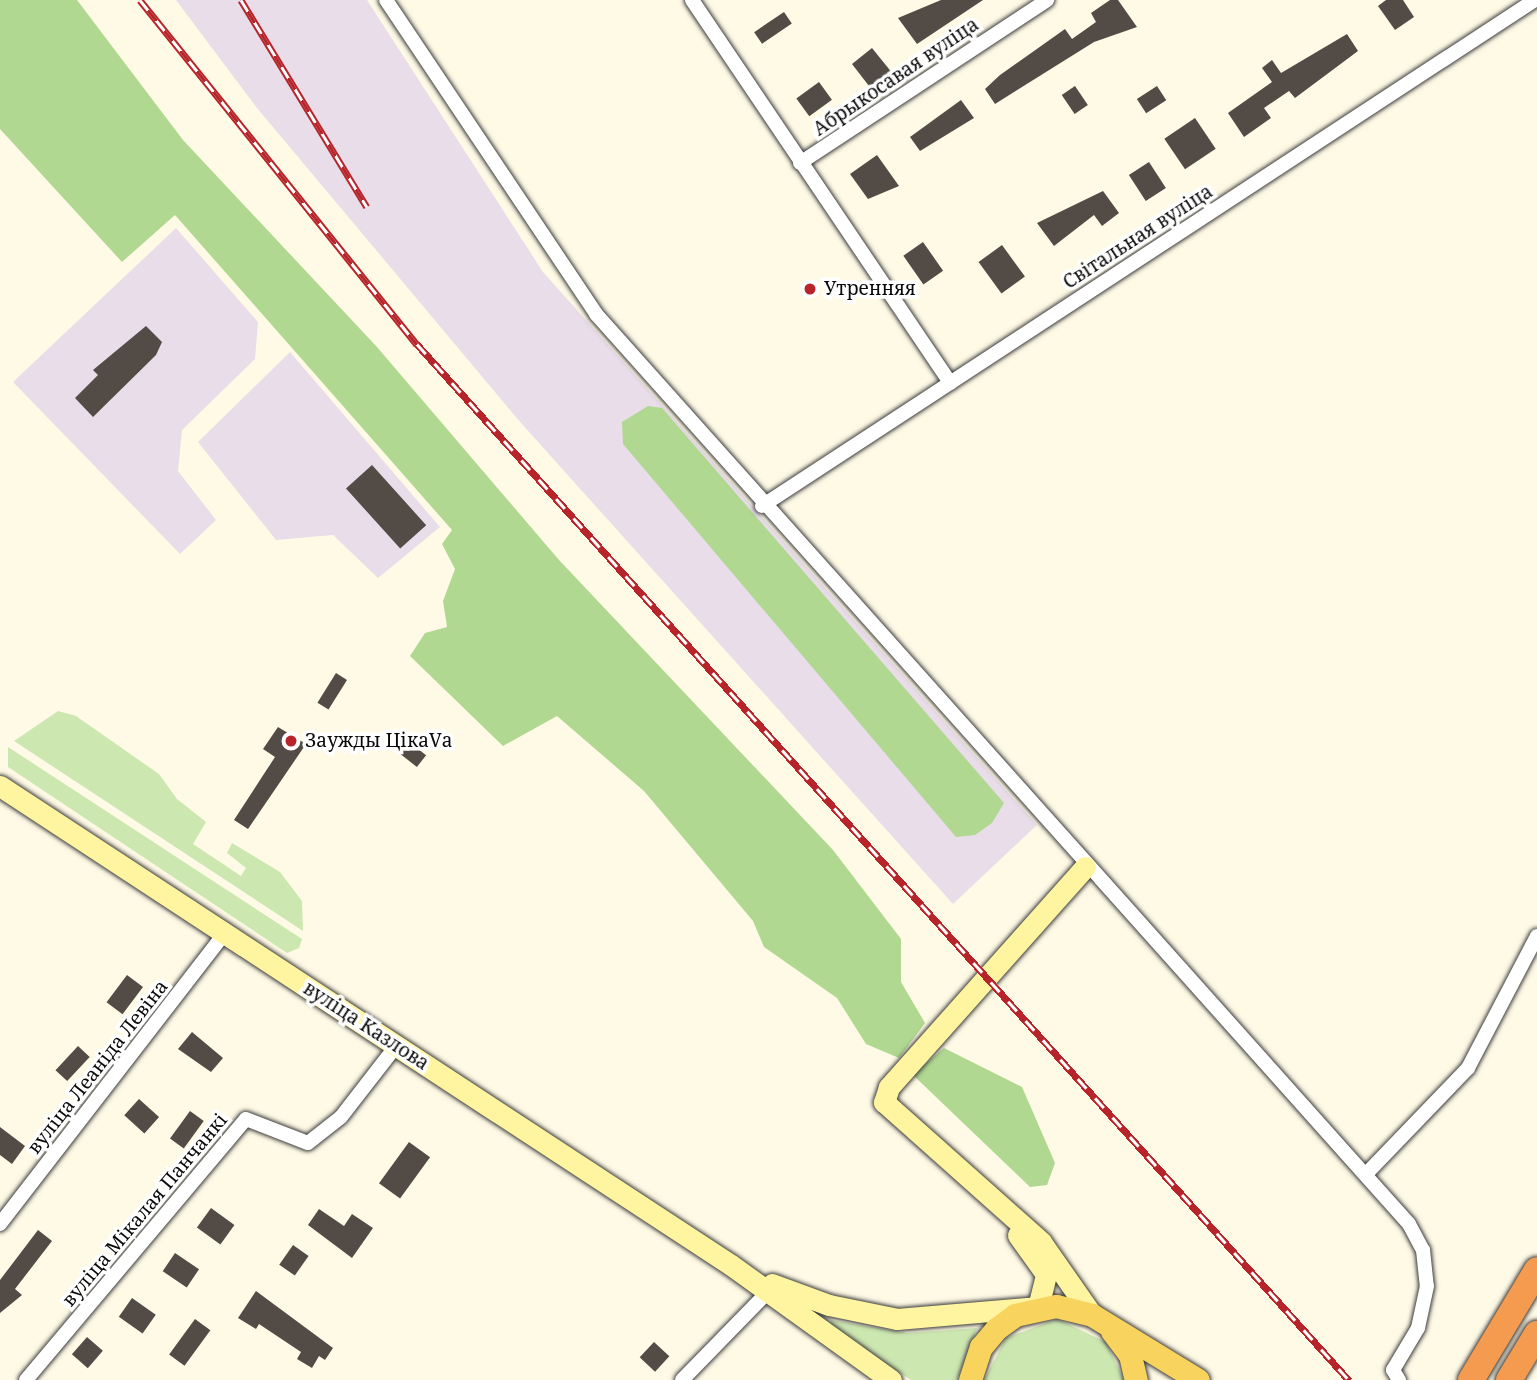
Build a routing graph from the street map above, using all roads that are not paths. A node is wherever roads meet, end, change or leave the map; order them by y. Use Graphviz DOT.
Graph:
graph roads {
  1 [pos="386,0"];
  2 [pos="692,0"];
  3 [pos="1047,0"];
  4 [pos="1535,0"];
  5 [pos="800,163"];
  6 [pos="950,383"];
  7 [pos="762,506"];
  8 [pos="0,786"];
  9 [pos="1084,867"];
  10 [pos="225,933"];
  11 [pos="1537,936"];
  12 [pos="397,1046"];
  13 [pos="1366,1174"];
  14 [pos="1000,1210"];
  15 [pos="0,1224"];
  16 [pos="731,1265"];
  17 [pos="1537,1270"];
  18 [pos="768,1292"];
  19 [pos="1038,1307"];
  20 [pos="1099,1320"];
  21 [pos="1537,1334"];
  22 [pos="1477,1370"];
  23 [pos="878,1377"];
  24 [pos="1510,1379"];
  25 [pos="26,1380"];
  26 [pos="682,1380"];
  27 [pos="970,1380"];
  28 [pos="1136,1380"];
  29 [pos="1198,1380"];
  30 [pos="1399,1380"];
  1 -- 7 [label="street"];
  2 -- 5 [label="street"];
  3 -- 5 [label="street, Абрыкосавая вуліца"];
  4 -- 6 [label="street, Світальная вуліца"];
  5 -- 6 [label="street"];
  6 -- 7 [label="street, Світальная вуліца"];
  7 -- 9 [label="street"];
  8 -- 10 [label="main road, вуліца Казлова"];
  9 -- 13 [label="street"];
  9 -- 14 [label="main road"];
  10 -- 12 [label="main road, вуліца Казлова"];
  10 -- 15 [label="street, вуліца Леаніда Левіна"];
  11 -- 13 [label="street"];
  12 -- 16 [label="main road, вуліца Казлова"];
  12 -- 25 [label="street, вуліца Мікалая Панчанкі"];
  13 -- 30 [label="street"];
  14 -- 19 [label="main road"];
  14 -- 20 [label="main road"];
  16 -- 18 [label="main road"];
  16 -- 19 [label="main road"];
  17 -- 22 [label="highway"];
  18 -- 23 [label="main road"];
  18 -- 26 [label="street"];
  19 -- 20 [label="main road"];
  19 -- 27 [label="main road"];
  20 -- 28 [label="main road"];
  20 -- 29 [label="main road"];
  21 -- 24 [label="highway"];
}
